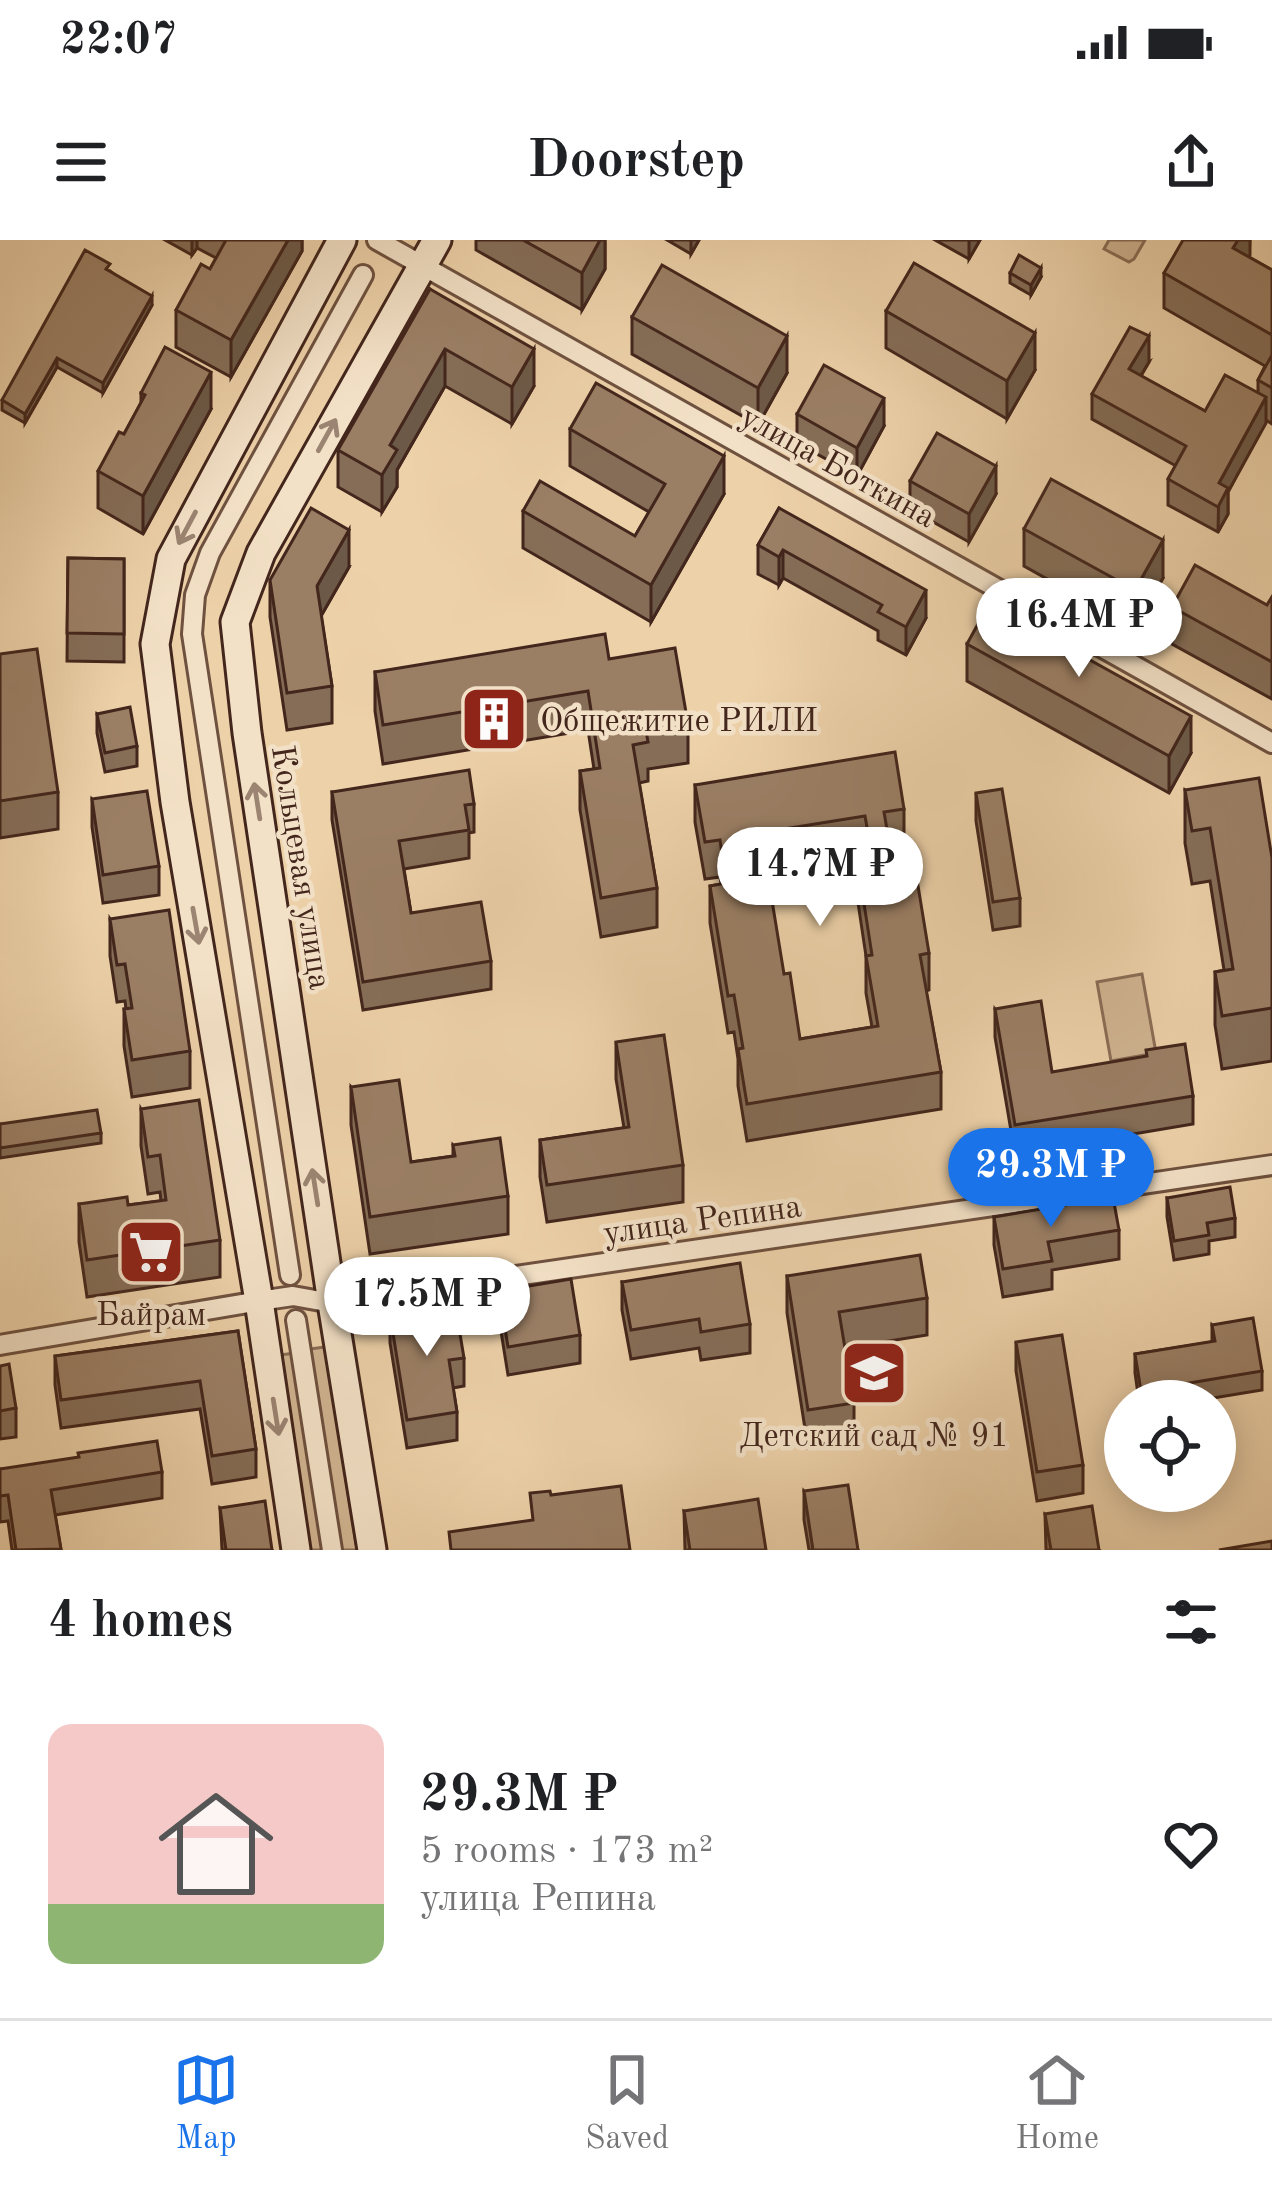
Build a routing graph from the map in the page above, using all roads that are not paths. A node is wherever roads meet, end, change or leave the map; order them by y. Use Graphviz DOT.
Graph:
graph roads {
  1 [pos="342,240"];
  2 [pos="377,240"];
  3 [pos="437,240"];
  4 [pos="422,266"];
  5 [pos="364,275"];
  6 [pos="1272,743"];
  7 [pos="1272,1165"];
  8 [pos="290,1275"];
  9 [pos="259,1301"];
  10 [pos="332,1303"];
  11 [pos="296,1320"];
  12 [pos="0,1345"];
  13 [pos="296,1550"];
  14 [pos="332,1550"];
  15 [pos="372,1550"];
  1 -- 9 [label="main road, one-way"];
  2 -- 4 [label="street, улица Боткина"];
  3 -- 4 [label="main road, Кольцевая улица"];
  4 -- 6 [label="street, улица Боткина"];
  10 -- 4 [label="main road, Кольцевая улица, one-way"];
  5 -- 8 [label="street"];
  7 -- 10 [label="street, улица Репина"];
  9 -- 10 [label="street, улица Репина"];
  9 -- 12 [label="street, улица Репина"];
  9 -- 13 [label="main road, one-way"];
  10 -- 15 [label="main road, Кольцевая улица"];
  11 -- 14 [label="street"];
}
